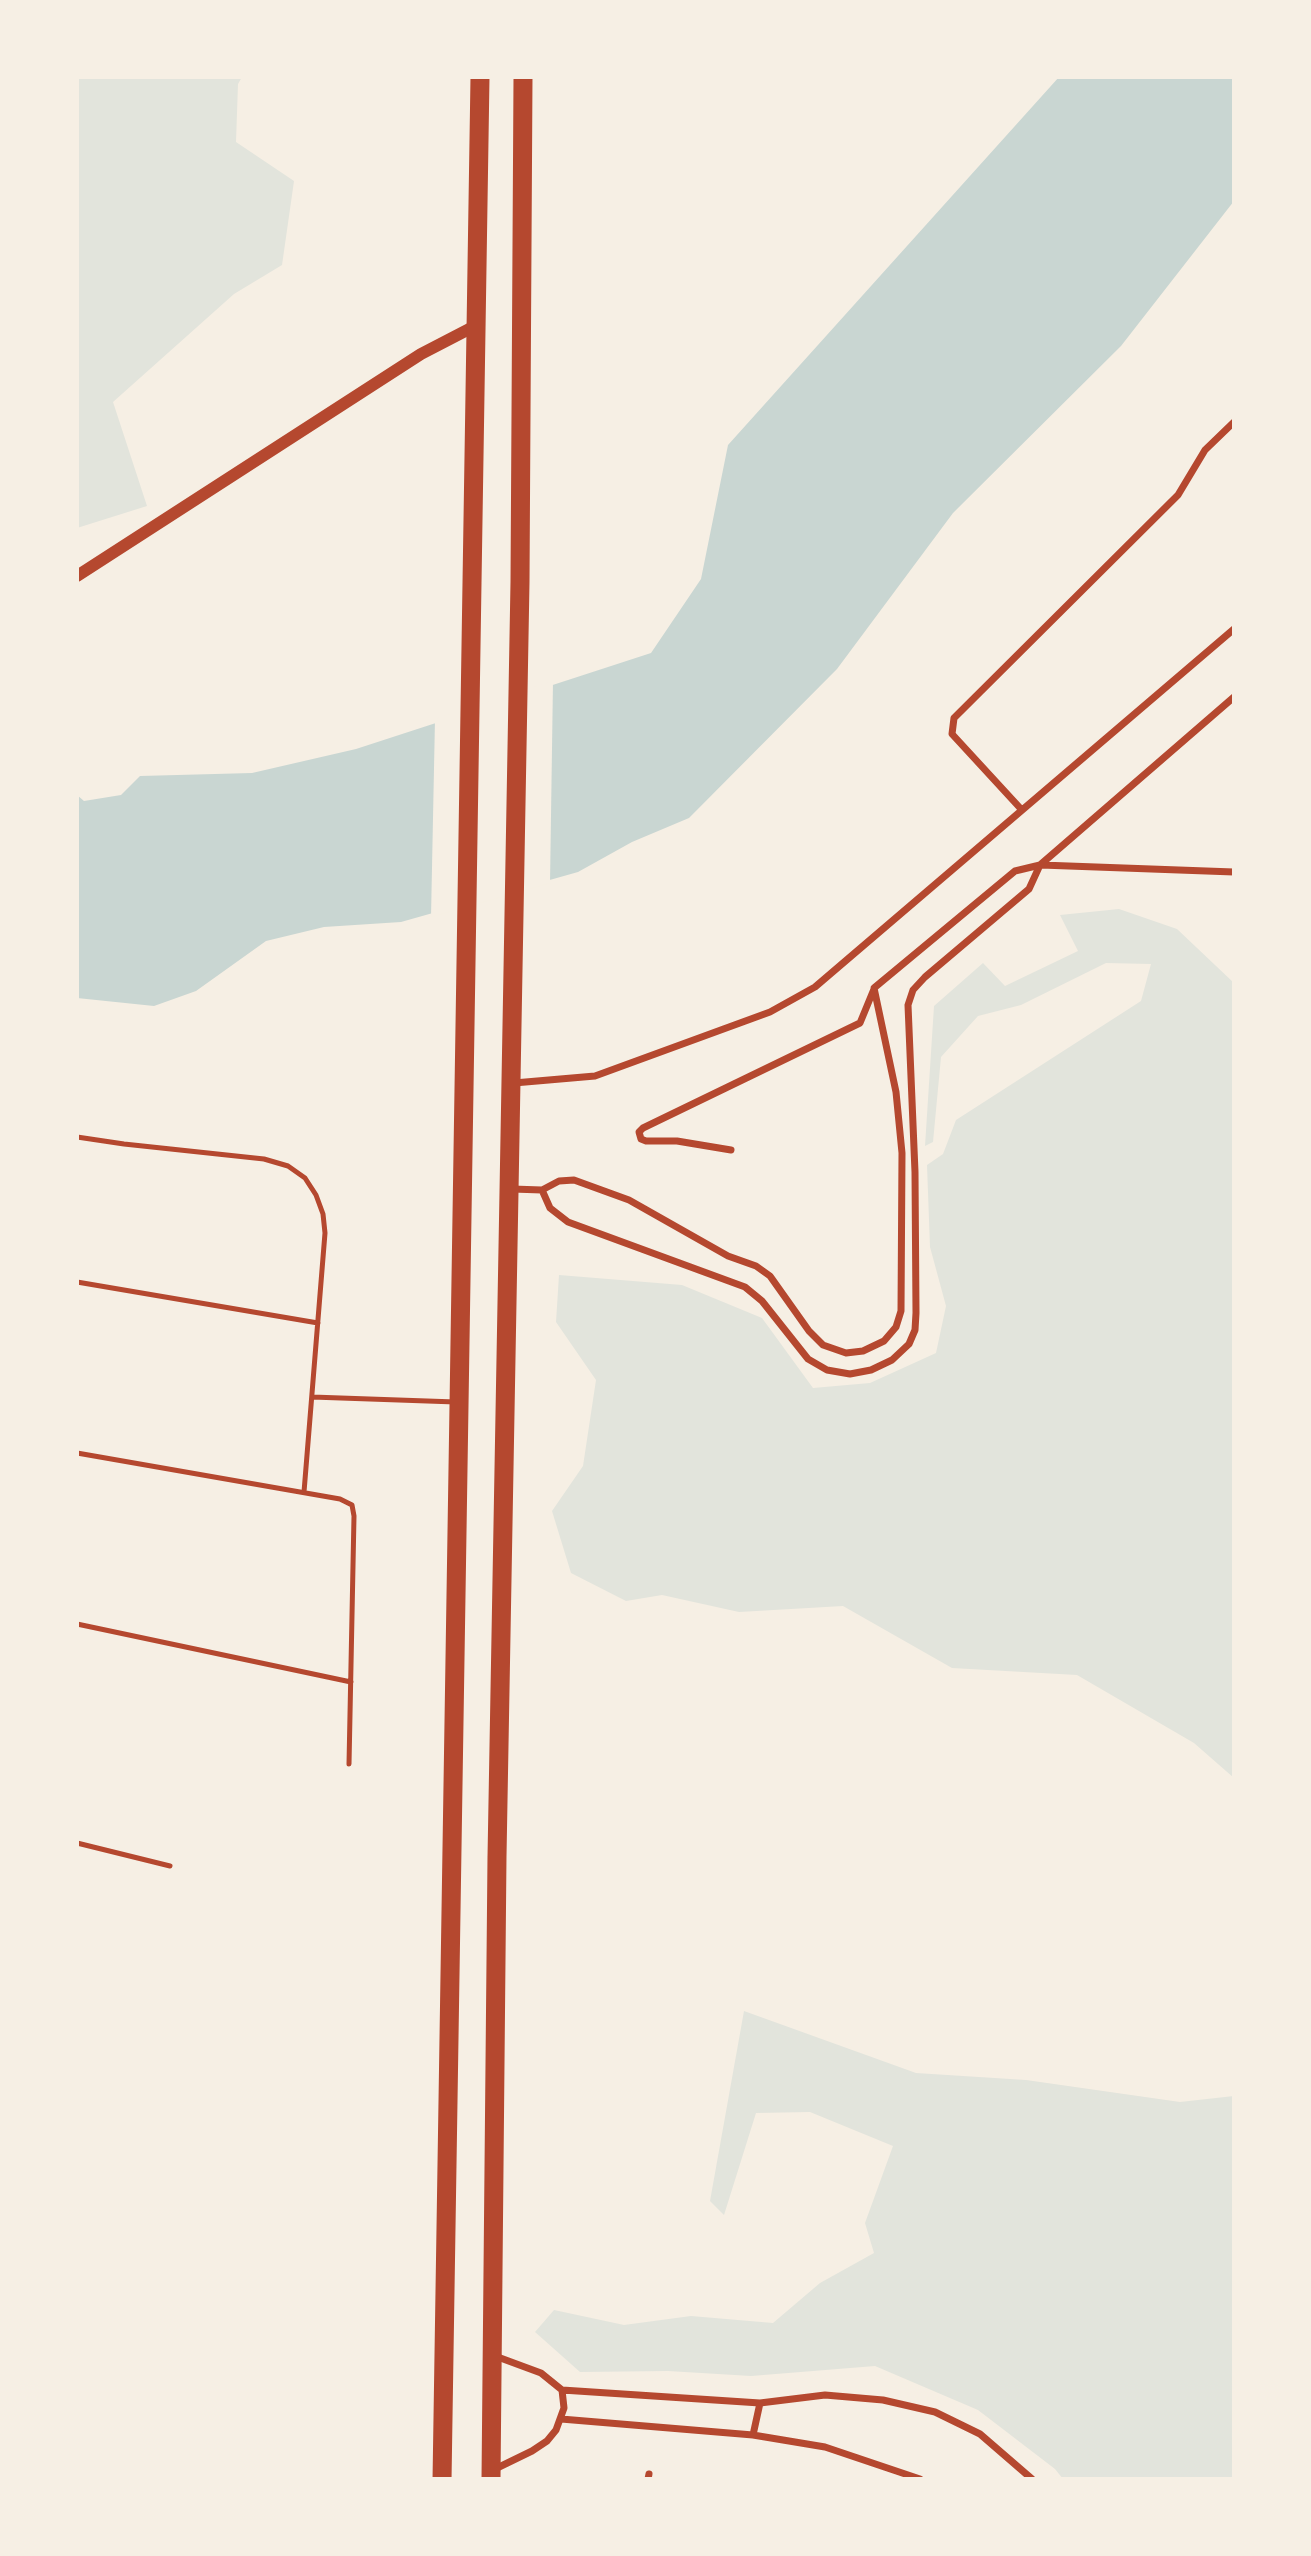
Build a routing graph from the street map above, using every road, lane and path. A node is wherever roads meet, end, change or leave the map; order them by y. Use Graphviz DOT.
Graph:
graph roads {
  1 [pos="480,77"];
  2 [pos="523,77"];
  3 [pos="475,326"];
  4 [pos="1234,422"];
  5 [pos="77,576"];
  6 [pos="1234,629"];
  7 [pos="1234,697"];
  8 [pos="1021,809"];
  9 [pos="1040,865"];
  10 [pos="1234,872"];
  11 [pos="874,988"];
  12 [pos="512,1083"];
  13 [pos="77,1137"];
  14 [pos="732,1150"];
  15 [pos="511,1188"];
  16 [pos="542,1190"];
  17 [pos="77,1282"];
  18 [pos="318,1322"];
  19 [pos="312,1397"];
  20 [pos="460,1402"];
  21 [pos="77,1453"];
  22 [pos="304,1492"];
  23 [pos="77,1624"];
  24 [pos="351,1682"];
  25 [pos="349,1764"];
  26 [pos="77,1843"];
  27 [pos="170,1866"];
  28 [pos="491,2354"];
  29 [pos="562,2390"];
  30 [pos="760,2403"];
  31 [pos="561,2419"];
  32 [pos="753,2435"];
  33 [pos="491,2475"];
  34 [pos="442,2479"];
  35 [pos="920,2479"];
  36 [pos="1032,2479"];
  1 -- 3 [label="highway"];
  2 -- 12 [label="highway"];
  3 -- 5 [label="street"];
  3 -- 20 [label="highway"];
  4 -- 8 [label="street"];
  6 -- 8 [label="street"];
  7 -- 9 [label="street"];
  8 -- 12 [label="street"];
  9 -- 10 [label="street"];
  9 -- 11 [label="street"];
  9 -- 16 [label="street"];
  11 -- 14 [label="street"];
  11 -- 16 [label="street"];
  12 -- 15 [label="highway"];
  13 -- 18 [label="lane"];
  15 -- 16 [label="street"];
  15 -- 28 [label="highway"];
  17 -- 18 [label="lane"];
  18 -- 19 [label="lane"];
  19 -- 20 [label="lane"];
  19 -- 22 [label="lane"];
  20 -- 34 [label="highway"];
  21 -- 22 [label="lane"];
  22 -- 24 [label="lane"];
  23 -- 24 [label="lane"];
  24 -- 25 [label="lane"];
  26 -- 27 [label="lane"];
  28 -- 29 [label="street"];
  28 -- 33 [label="highway"];
  29 -- 30 [label="street"];
  29 -- 31 [label="street"];
  30 -- 32 [label="street"];
  30 -- 36 [label="street"];
  31 -- 32 [label="street"];
  31 -- 33 [label="street"];
  32 -- 35 [label="street"];
}
